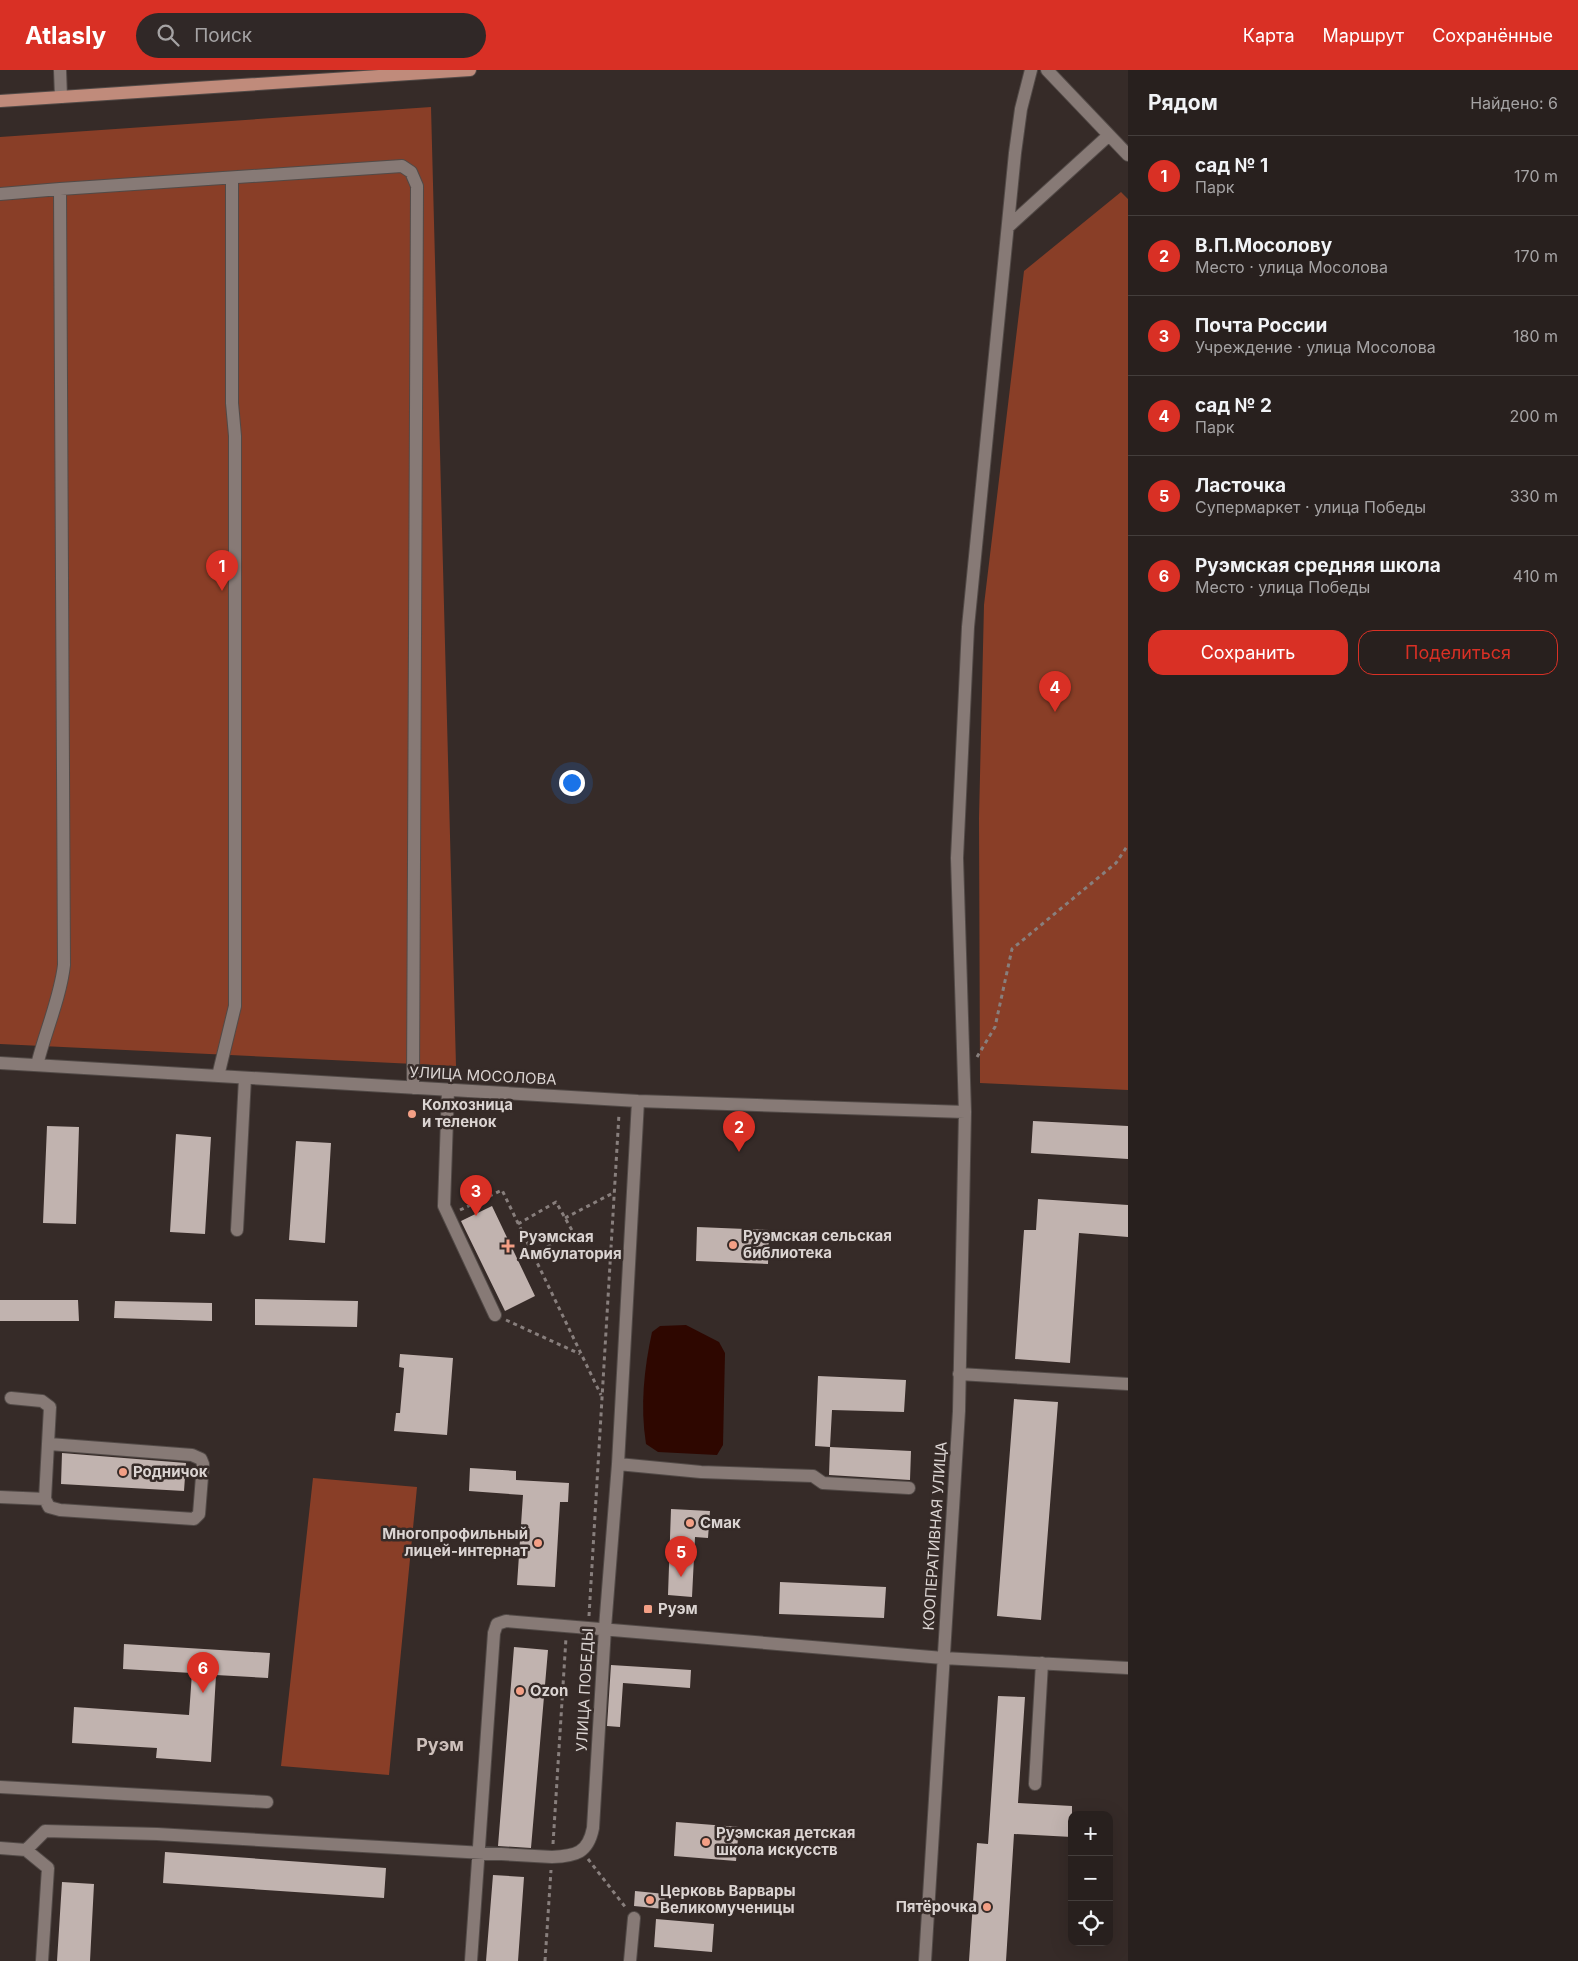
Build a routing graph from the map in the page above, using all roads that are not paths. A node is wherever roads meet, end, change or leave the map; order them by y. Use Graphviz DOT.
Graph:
graph roads {
  1 [pos="60,70"];
  2 [pos="470,70"];
  3 [pos="1031,70"];
  4 [pos="1047,70"];
  5 [pos="62,96"];
  6 [pos="0,101"];
  7 [pos="1108,136"];
  8 [pos="1128,155"];
  9 [pos="232,178"];
  10 [pos="60,190"];
  11 [pos="0,194"];
  12 [pos="1008,227"];
  13 [pos="0,1063"];
  14 [pos="37,1065"];
  15 [pos="218,1076"];
  16 [pos="245,1078"];
  17 [pos="413,1088"];
  18 [pos="448,1090"];
  19 [pos="638,1102"];
  20 [pos="964,1112"];
  21 [pos="237,1230"];
  22 [pos="495,1315"];
  23 [pos="959,1374"];
  24 [pos="1128,1384"];
  25 [pos="10,1398"];
  26 [pos="49,1444"];
  27 [pos="618,1464"];
  28 [pos="909,1488"];
  29 [pos="0,1497"];
  30 [pos="45,1499"];
  31 [pos="605,1628"];
  32 [pos="943,1658"];
  33 [pos="1042,1663"];
  34 [pos="1128,1668"];
  35 [pos="1035,1784"];
  36 [pos="0,1787"];
  37 [pos="267,1802"];
  38 [pos="0,1848"];
  39 [pos="26,1850"];
  40 [pos="479,1852"];
  41 [pos="634,1918"];
  42 [pos="42,1961"];
  43 [pos="471,1961"];
  44 [pos="630,1961"];
  45 [pos="925,1961"];
  1 -- 5 [label="street"];
  2 -- 5 [label="main road"];
  3 -- 12 [label="street, КООПЕРАТИВНАЯ УЛИЦА"];
  4 -- 7 [label="street"];
  5 -- 6 [label="main road"];
  7 -- 8 [label="street"];
  7 -- 12 [label="street"];
  9 -- 10 [label="street"];
  9 -- 15 [label="street"];
  9 -- 17 [label="street"];
  10 -- 11 [label="street"];
  10 -- 14 [label="street"];
  12 -- 20 [label="street, КООПЕРАТИВНАЯ УЛИЦА"];
  13 -- 14 [label="street, УЛИЦА МОСОЛОВА"];
  14 -- 15 [label="street, УЛИЦА МОСОЛОВА"];
  15 -- 16 [label="street, УЛИЦА МОСОЛОВА"];
  16 -- 17 [label="street, УЛИЦА МОСОЛОВА"];
  16 -- 21 [label="street"];
  17 -- 18 [label="street, УЛИЦА МОСОЛОВА"];
  18 -- 19 [label="street, УЛИЦА МОСОЛОВА"];
  18 -- 22 [label="street"];
  19 -- 20 [label="street, УЛИЦА МОСОЛОВА"];
  19 -- 27 [label="street, УЛИЦА ПОБЕДЫ"];
  20 -- 23 [label="street, КООПЕРАТИВНАЯ УЛИЦА"];
  23 -- 24 [label="street"];
  23 -- 32 [label="street, КООПЕРАТИВНАЯ УЛИЦА"];
  25 -- 26 [label="street"];
  26 -- 30 [label="street"];
  26 -- 30 [label="street"];
  27 -- 28 [label="street"];
  27 -- 31 [label="street, УЛИЦА ПОБЕДЫ"];
  29 -- 30 [label="street"];
  31 -- 32 [label="street"];
  31 -- 40 [label="street, УЛИЦА ПОБЕДЫ"];
  31 -- 40 [label="street"];
  32 -- 33 [label="street"];
  32 -- 45 [label="street, КООПЕРАТИВНАЯ УЛИЦА"];
  33 -- 34 [label="street"];
  33 -- 35 [label="street"];
  36 -- 37 [label="street"];
  38 -- 39 [label="street"];
  39 -- 40 [label="street"];
  39 -- 42 [label="street"];
  40 -- 43 [label="street"];
  41 -- 44 [label="street"];
}
